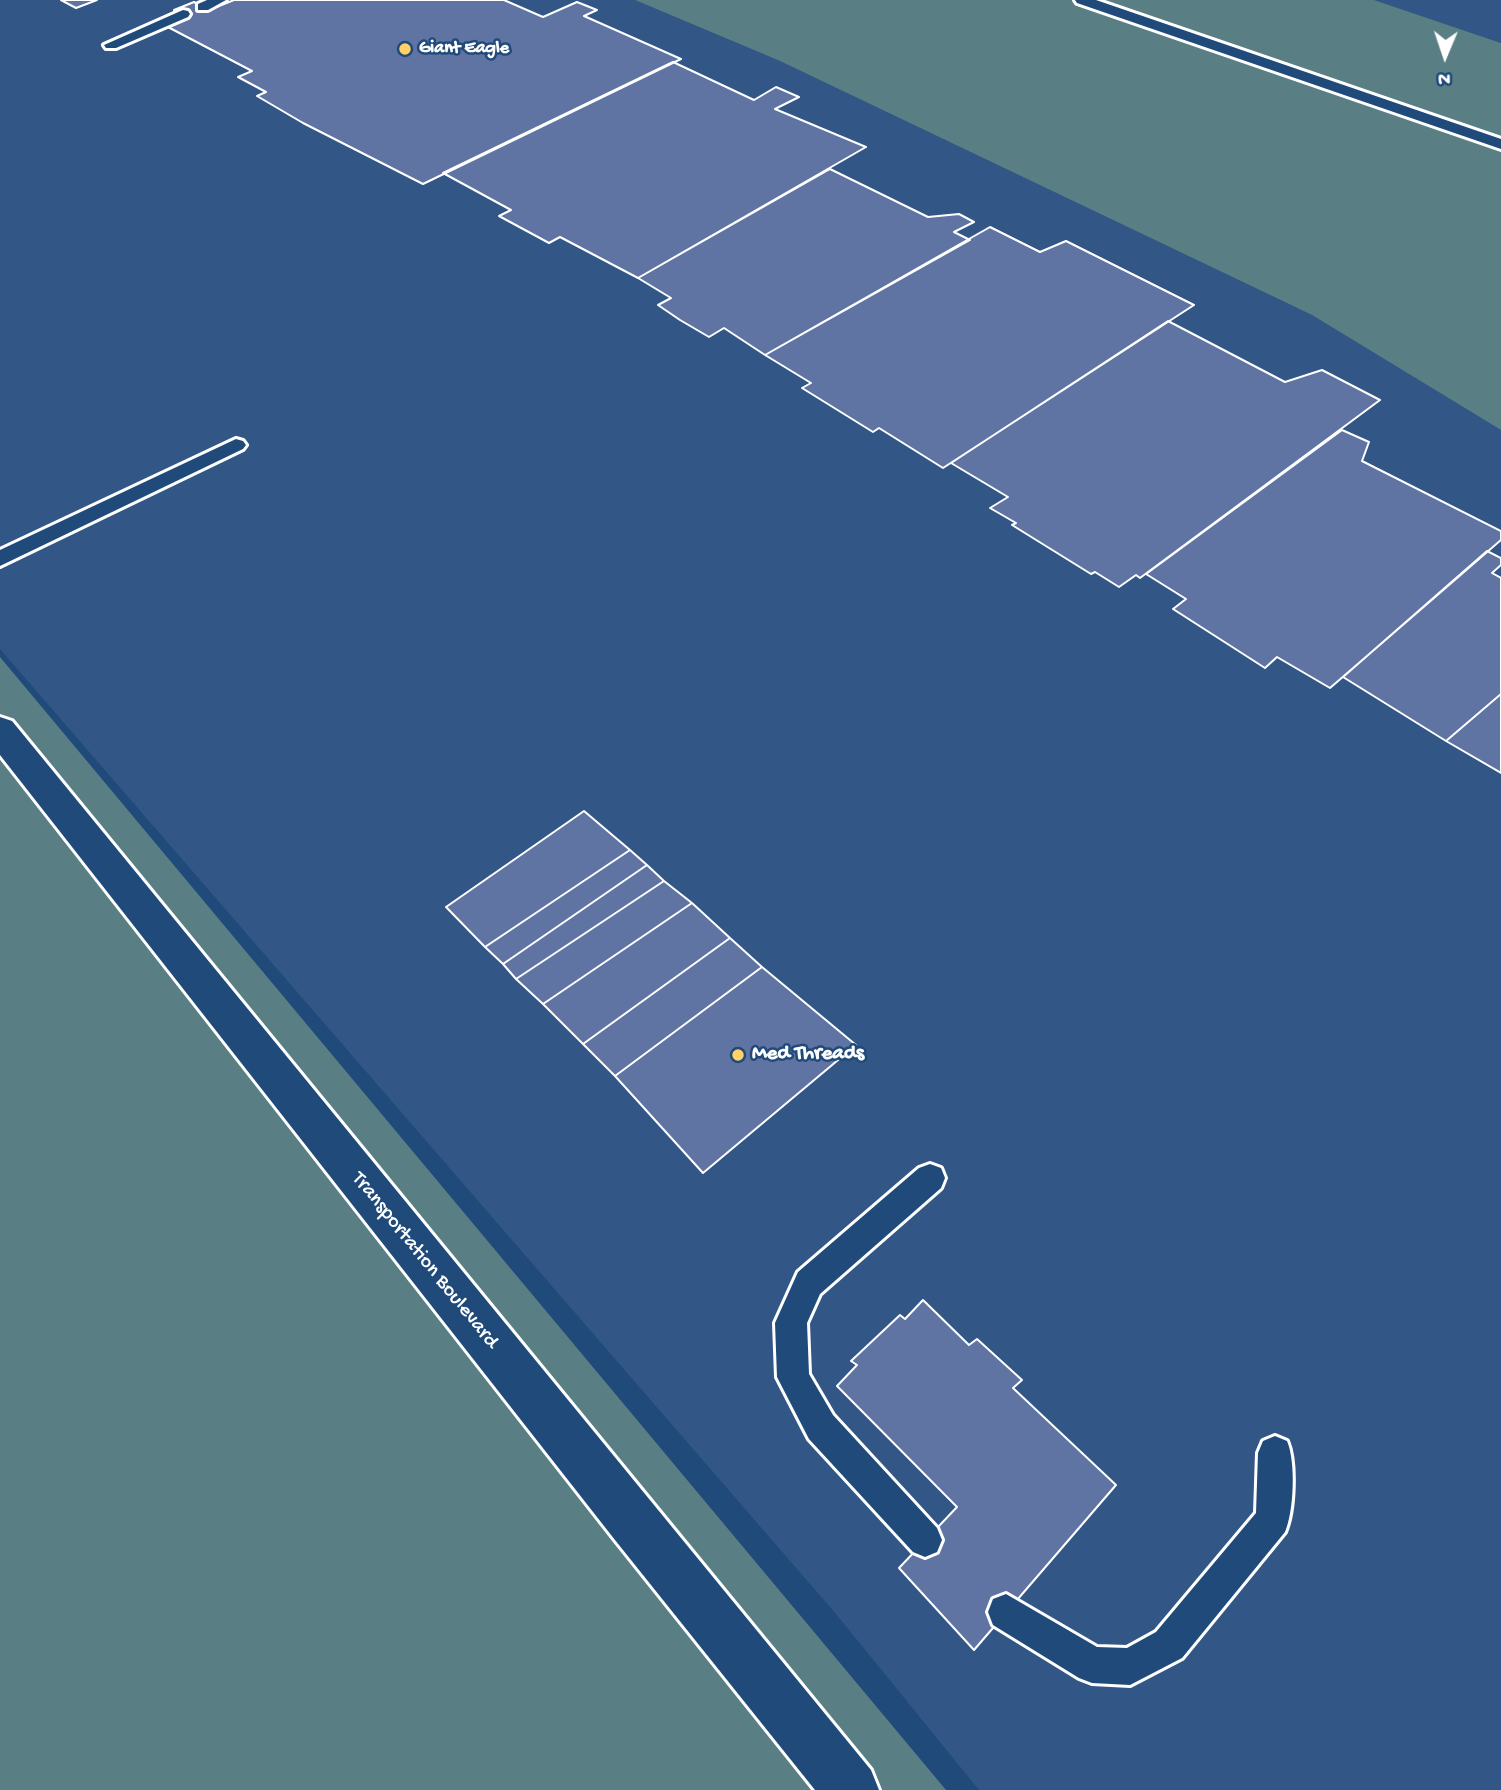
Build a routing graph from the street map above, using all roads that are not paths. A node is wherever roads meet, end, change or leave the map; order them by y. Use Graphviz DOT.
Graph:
graph roads {
  1 [pos="219,0"];
  2 [pos="1082,0"];
  3 [pos="203,7"];
  4 [pos="183,15"];
  5 [pos="111,45"];
  6 [pos="1501,144"];
  7 [pos="236,445"];
  8 [pos="0,559"];
  9 [pos="0,730"];
  10 [pos="930,1178"];
  11 [pos="1275,1453"];
  12 [pos="925,1540"];
  13 [pos="1006,1612"];
  14 [pos="851,1790"];
  1 -- 3 [label="lane"];
  2 -- 6 [label="lane"];
  4 -- 5 [label="lane"];
  7 -- 8 [label="lane"];
  9 -- 14 [label="street, Transportation Boulevard"];
  10 -- 12 [label="lane"];
  11 -- 13 [label="lane"];
}
